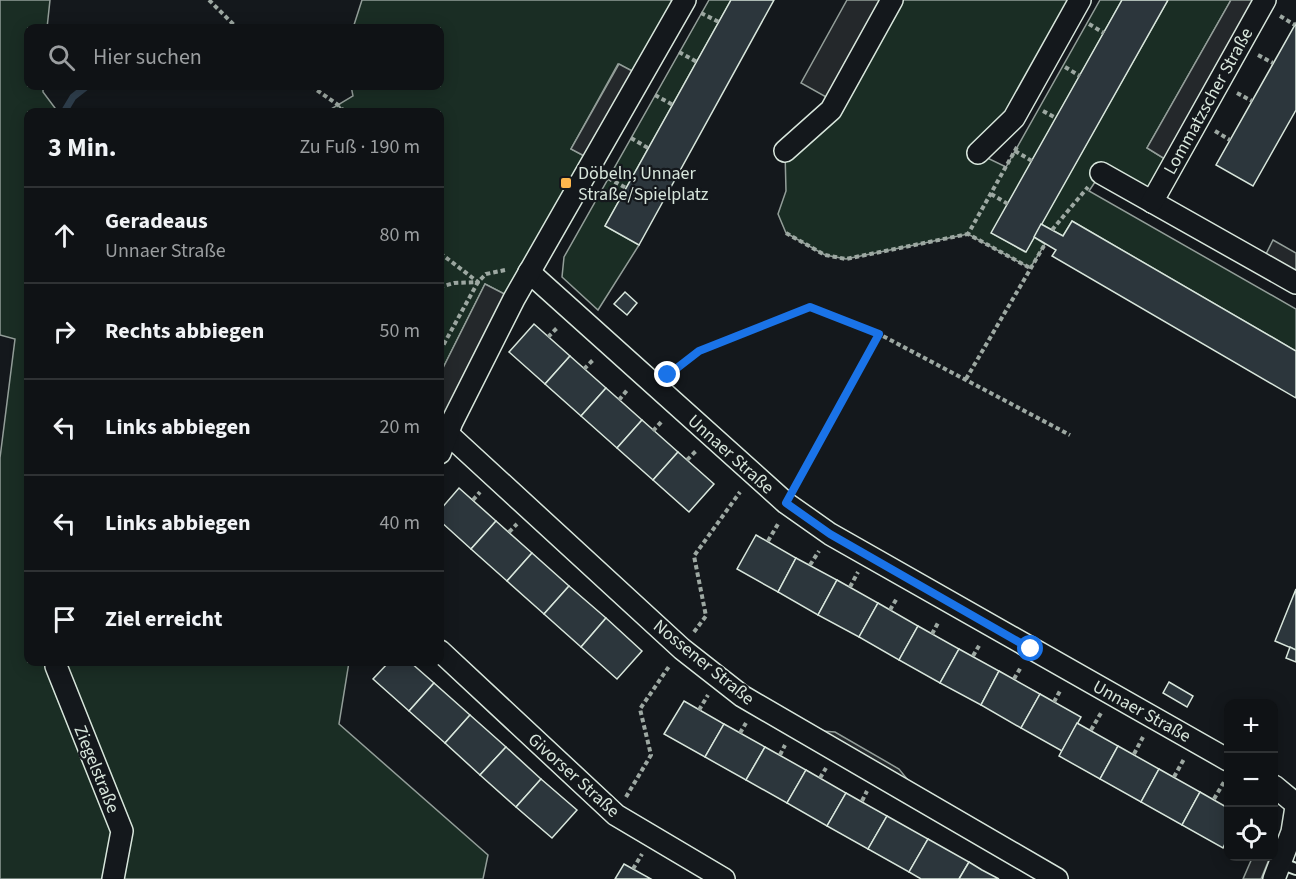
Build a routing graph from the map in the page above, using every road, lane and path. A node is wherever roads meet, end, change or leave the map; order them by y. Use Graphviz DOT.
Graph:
graph roads {
  1 [pos="209,0"];
  2 [pos="892,0"];
  3 [pos="1265,0"];
  4 [pos="693,6"];
  5 [pos="705,6"];
  6 [pos="1086,8"];
  7 [pos="719,22"];
  8 [pos="696,23"];
  9 [pos="1087,23"];
  10 [pos="233,24"];
  11 [pos="1082,32"];
  12 [pos="1104,33"];
  13 [pos="685,43"];
  14 [pos="679,52"];
  15 [pos="1068,58"];
  16 [pos="674,61"];
  17 [pos="697,62"];
  18 [pos="1063,66"];
  19 [pos="1058,75"];
  20 [pos="1080,76"];
  21 [pos="660,87"];
  22 [pos="317,90"];
  23 [pos="655,95"];
  24 [pos="650,104"];
  25 [pos="672,105"];
  26 [pos="340,107"];
  27 [pos="1039,109"];
  28 [pos="1056,118"];
  29 [pos="635,130"];
  30 [pos="1020,143"];
  31 [pos="648,148"];
  32 [pos="785,151"];
  33 [pos="1015,151"];
  34 [pos="978,153"];
  35 [pos="1032,161"];
  36 [pos="614,168"];
  37 [pos="1101,173"];
  38 [pos="608,178"];
  39 [pos="603,188"];
  40 [pos="626,188"];
  41 [pos="991,194"];
  42 [pos="1152,202"];
  43 [pos="1008,204"];
  44 [pos="1052,230"];
  45 [pos="786,233"];
  46 [pos="968,234"];
  47 [pos="1045,244"];
  48 [pos="444,257"];
  49 [pos="1030,268"];
  50 [pos="529,272"];
  51 [pos="478,282"];
  52 [pos="1296,284"];
  53 [pos="444,286"];
  54 [pos="879,334"];
  55 [pos="444,344"];
  56 [pos="668,375"];
  57 [pos="966,379"];
  58 [pos="1070,435"];
  59 [pos="444,444"];
  60 [pos="753,474"];
  61 [pos="786,503"];
  62 [pos="706,616"];
  63 [pos="682,649"];
  64 [pos="444,655"];
  65 [pos="56,666"];
  66 [pos="1224,758"];
  67 [pos="1224,780"];
  68 [pos="1278,789"];
  69 [pos="627,795"];
  70 [pos="1214,799"];
  71 [pos="1296,805"];
  72 [pos="1283,870"];
  73 [pos="113,879"];
  74 [pos="724,879"];
  75 [pos="1057,879"];
  1 -- 10 [label="path"];
  2 -- 32 [label="street"];
  3 -- 42 [label="street, Lommatzscher Straße"];
  4 -- 5 [label="path"];
  4 -- 7 [label="path"];
  4 -- 8 [label="path"];
  4 -- 50 [label="street"];
  6 -- 9 [label="path"];
  6 -- 34 [label="street"];
  9 -- 11 [label="path"];
  9 -- 12 [label="path"];
  13 -- 14 [label="path"];
  14 -- 16 [label="path"];
  14 -- 17 [label="path"];
  15 -- 18 [label="path"];
  18 -- 19 [label="path"];
  18 -- 20 [label="path"];
  21 -- 23 [label="path"];
  22 -- 26 [label="path"];
  23 -- 24 [label="path"];
  23 -- 25 [label="path"];
  27 -- 28 [label="path"];
  29 -- 31 [label="path"];
  30 -- 33 [label="path"];
  33 -- 35 [label="path"];
  33 -- 41 [label="path"];
  36 -- 38 [label="path"];
  37 -- 42 [label="street"];
  37 -- 44 [label="path"];
  38 -- 39 [label="path"];
  38 -- 40 [label="path"];
  41 -- 43 [label="path"];
  41 -- 46 [label="path"];
  42 -- 52 [label="street"];
  45 -- 46 [label="path"];
  46 -- 49 [label="path"];
  47 -- 49 [label="path"];
  48 -- 51 [label="path"];
  49 -- 57 [label="path"];
  50 -- 51 [label="path"];
  50 -- 59 [label="street"];
  50 -- 60 [label="street, Unnaer Straße"];
  51 -- 53 [label="path"];
  51 -- 55 [label="path"];
  54 -- 56 [label="path"];
  54 -- 57 [label="path"];
  54 -- 61 [label="path"];
  57 -- 58 [label="path"];
  59 -- 63 [label="street, Nossener Straße"];
  60 -- 61 [label="street, Unnaer Straße"];
  60 -- 62 [label="path"];
  61 -- 66 [label="street, Unnaer Straße"];
  63 -- 69 [label="path"];
  63 -- 75 [label="street, Nossener Straße"];
  64 -- 74 [label="street, Givorser Straße"];
  65 -- 73 [label="street, Ziegelstraße"];
  67 -- 70 [label="path"];
  68 -- 71 [label="street"];
  71 -- 72 [label="street"];
}
